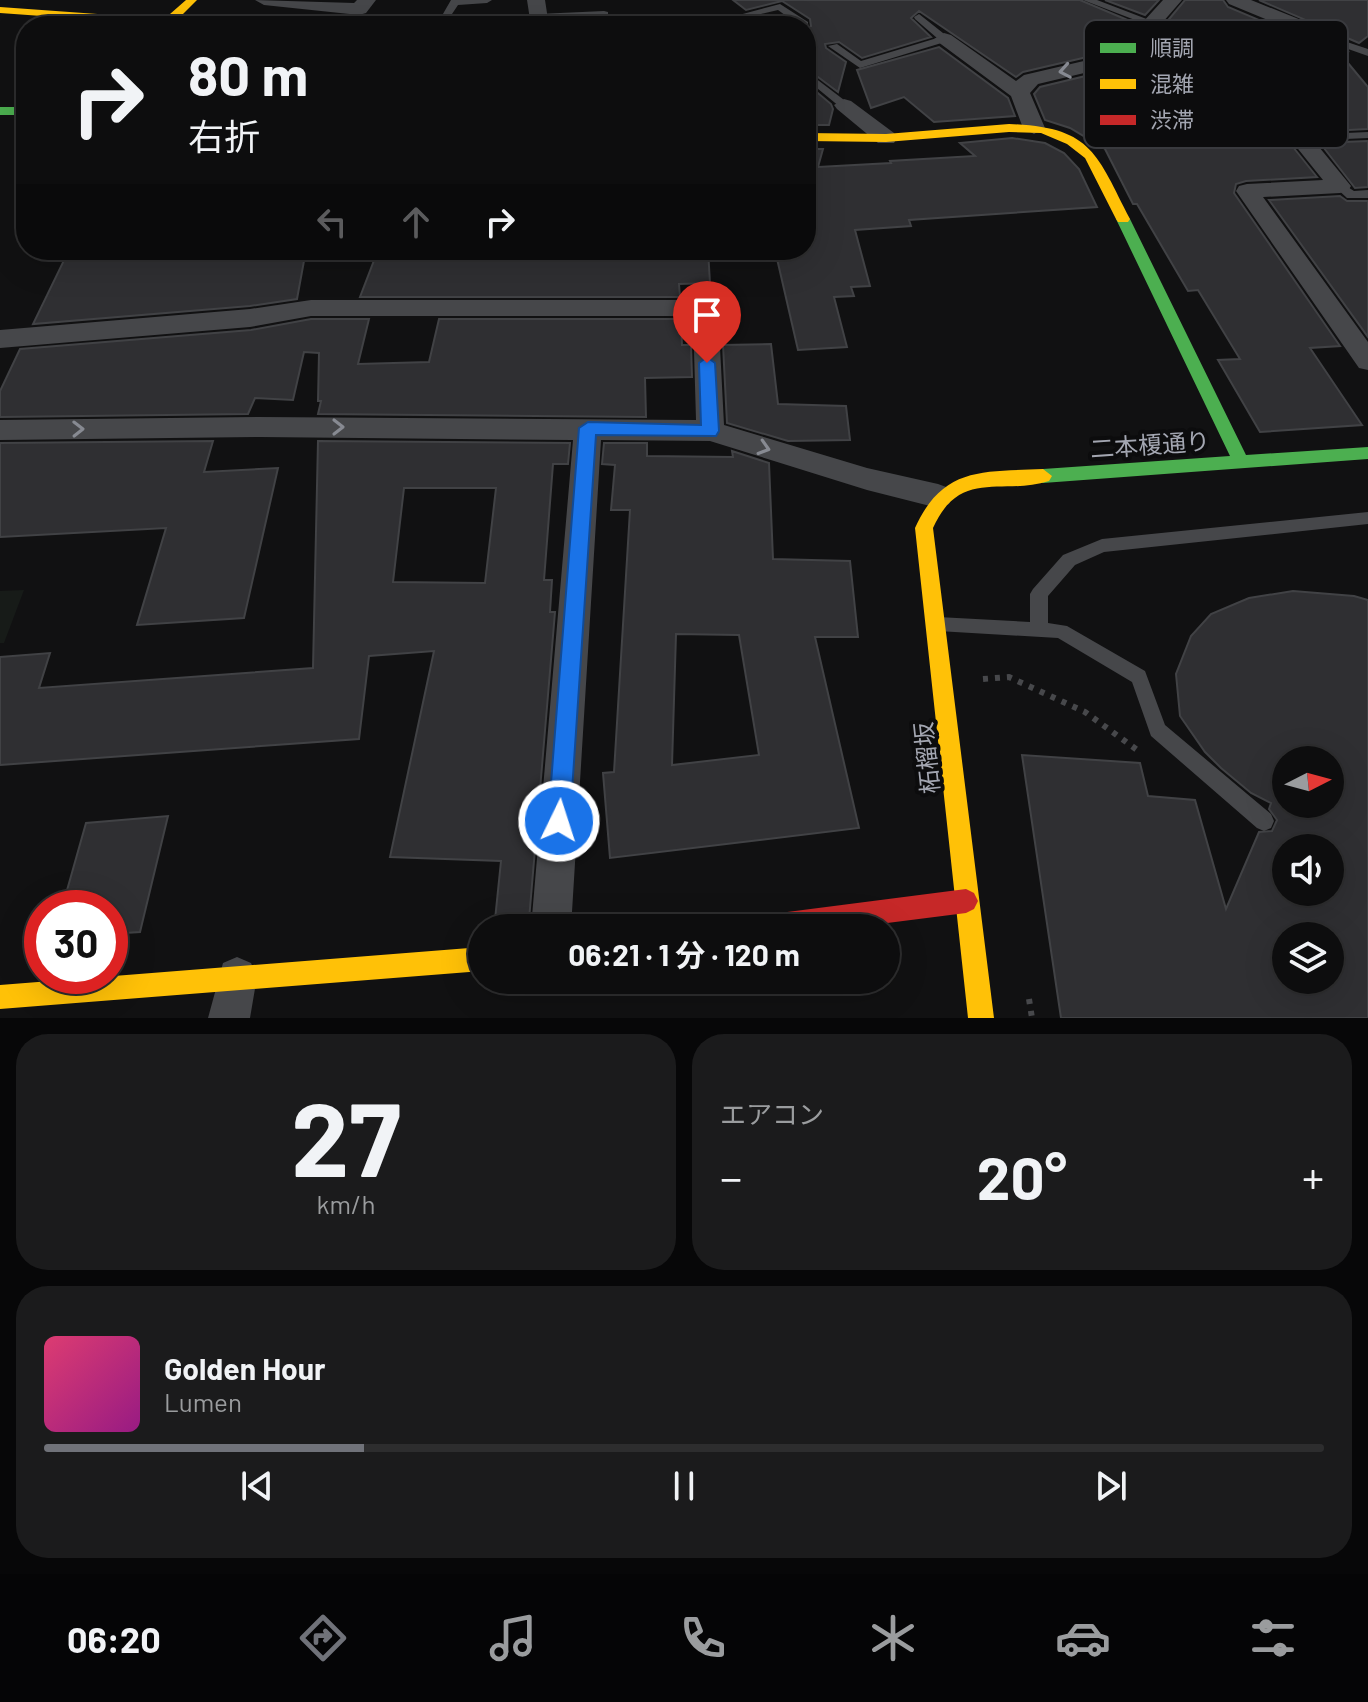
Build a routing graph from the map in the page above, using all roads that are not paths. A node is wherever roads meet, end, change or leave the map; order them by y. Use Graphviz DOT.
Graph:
graph roads {
  1 [pos="192,0"];
  2 [pos="264,0"];
  3 [pos="367,0"];
  4 [pos="487,0"];
  5 [pos="1088,0"];
  6 [pos="1173,0"];
  7 [pos="1235,0"];
  8 [pos="3,13"];
  9 [pos="538,14"];
  10 [pos="604,14"];
  11 [pos="59,16"];
  12 [pos="176,16"];
  13 [pos="446,16"];
  14 [pos="742,16"];
  15 [pos="793,16"];
  16 [pos="919,17"];
  17 [pos="1144,20"];
  18 [pos="1155,20"];
  19 [pos="1284,20"];
  20 [pos="944,39"];
  21 [pos="833,46"];
  22 [pos="1348,46"];
  23 [pos="1368,53"];
  24 [pos="1084,67"];
  25 [pos="816,82"];
  26 [pos="1020,93"];
  27 [pos="844,105"];
  28 [pos="1034,128"];
  29 [pos="1368,135"];
  30 [pos="1348,136"];
  31 [pos="816,137"];
  32 [pos="886,138"];
  33 [pos="1309,148"];
  34 [pos="1340,186"];
  35 [pos="1368,194"];
  36 [pos="0,339"];
  37 [pos="1368,361"];
  38 [pos="588,428"];
  39 [pos="0,430"];
  40 [pos="710,431"];
  41 [pos="1368,453"];
  42 [pos="1241,462"];
  43 [pos="938,496"];
  44 [pos="1368,518"];
  45 [pos="935,624"];
  46 [pos="1039,628"];
  47 [pos="1264,821"];
  48 [pos="966,901"];
  49 [pos="552,914"];
  50 [pos="865,914"];
  51 [pos="468,960"];
  52 [pos="237,977"];
  53 [pos="0,997"];
  54 [pos="229,1018"];
  55 [pos="981,1018"];
  1 -- 12 [label="street"];
  2 -- 3 [label="street"];
  4 -- 13 [label="lane"];
  5 -- 17 [label="lane"];
  6 -- 18 [label="street"];
  7 -- 19 [label="street"];
  8 -- 11 [label="street"];
  9 -- 10 [label="lane"];
  14 -- 15 [label="lane"];
  16 -- 20 [label="lane"];
  20 -- 21 [label="lane"];
  20 -- 26 [label="street"];
  22 -- 23 [label="lane"];
  24 -- 26 [label="street, one-way"];
  25 -- 27 [label="lane"];
  26 -- 28 [label="street"];
  27 -- 32 [label="street"];
  28 -- 32 [label="street"];
  28 -- 42 [label="street"];
  29 -- 30 [label="lane"];
  31 -- 32 [label="street"];
  33 -- 34 [label="street"];
  34 -- 35 [label="lane"];
  34 -- 37 [label="street"];
  36 -- 40 [label="street"];
  39 -- 38 [label="street, one-way"];
  38 -- 40 [label="street"];
  38 -- 49 [label="street"];
  40 -- 43 [label="street, one-way"];
  41 -- 42 [label="street, 二本榎通り"];
  42 -- 43 [label="street, 二本榎通り"];
  43 -- 45 [label="street, 柘榴坂"];
  44 -- 46 [label="lane"];
  45 -- 46 [label="lane"];
  45 -- 48 [label="street, 柘榴坂"];
  46 -- 47 [label="lane"];
  48 -- 50 [label="street"];
  48 -- 55 [label="street, 柘榴坂"];
  51 -- 52 [label="street"];
  52 -- 53 [label="street"];
  52 -- 54 [label="street"];
}
